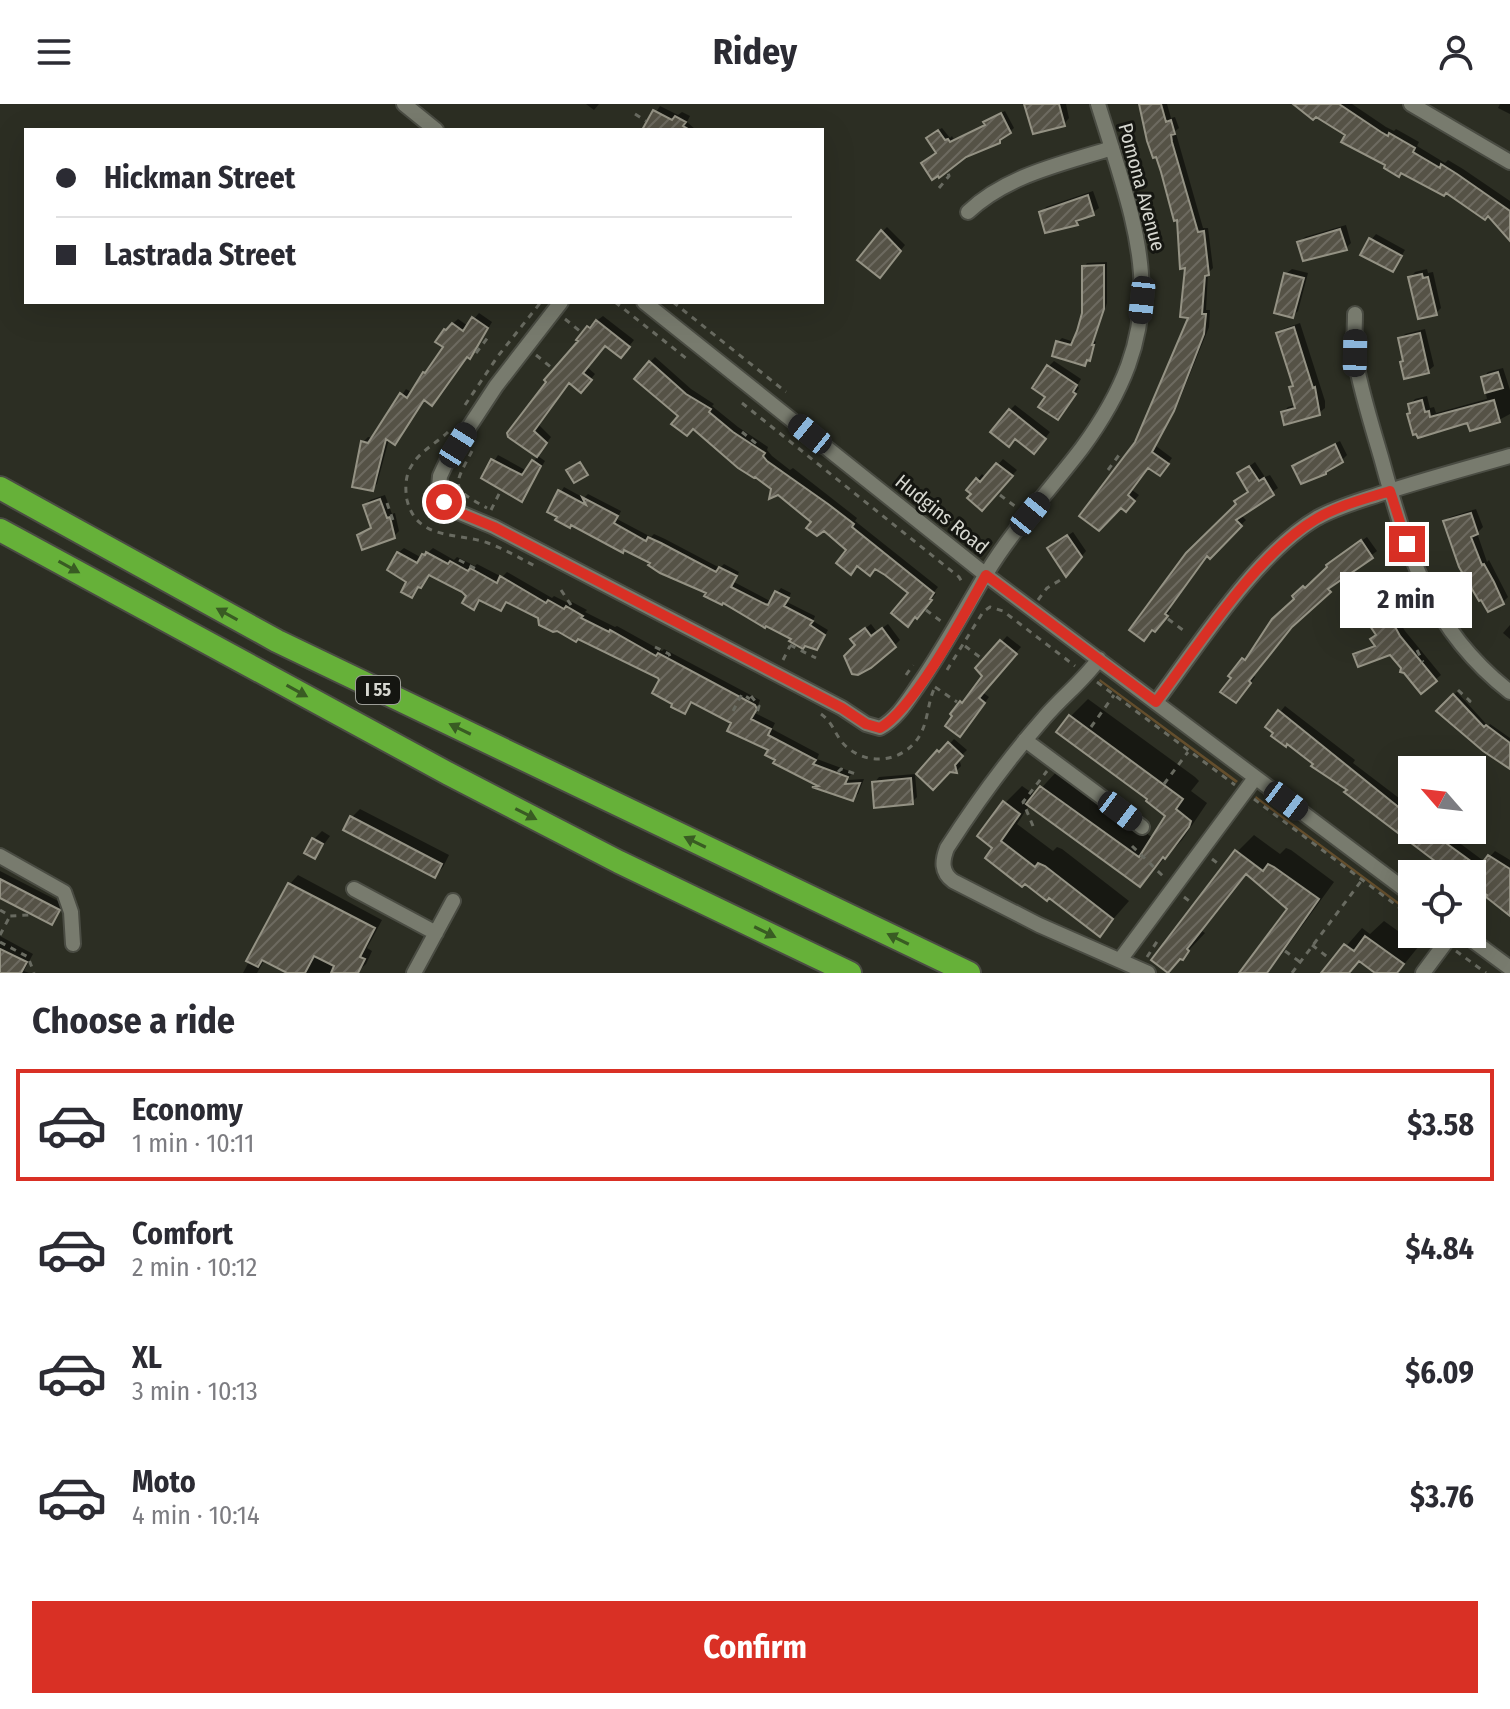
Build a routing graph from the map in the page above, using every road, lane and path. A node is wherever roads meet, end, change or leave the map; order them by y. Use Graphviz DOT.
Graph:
graph roads {
  1 [pos="404,104"];
  2 [pos="1098,104"];
  3 [pos="1411,104"];
  4 [pos="635,114"];
  5 [pos="646,121"];
  6 [pos="434,128"];
  7 [pos="1112,148"];
  8 [pos="1510,162"];
  9 [pos="948,173"];
  10 [pos="939,188"];
  11 [pos="968,212"];
  12 [pos="539,304"];
  13 [pos="618,304"];
  14 [pos="647,304"];
  15 [pos="676,304"];
  16 [pos="566,306"];
  17 [pos="1355,314"];
  18 [pos="566,319"];
  19 [pos="559,327"];
  20 [pos="581,332"];
  21 [pos="489,336"];
  22 [pos="525,346"];
  23 [pos="476,353"];
  24 [pos="687,359"];
  25 [pos="552,368"];
  26 [pos="786,392"];
  27 [pos="742,403"];
  28 [pos="459,414"];
  29 [pos="448,432"];
  30 [pos="742,432"];
  31 [pos="758,445"];
  32 [pos="473,448"];
  33 [pos="1122,451"];
  34 [pos="1510,456"];
  35 [pos="1108,470"];
  36 [pos="0,488"];
  37 [pos="1390,491"];
  38 [pos="500,492"];
  39 [pos="1000,495"];
  40 [pos="387,503"];
  41 [pos="1027,517"];
  42 [pos="946,519"];
  43 [pos="394,523"];
  44 [pos="0,530"];
  45 [pos="992,537"];
  46 [pos="459,560"];
  47 [pos="542,569"];
  48 [pos="478,570"];
  49 [pos="986,575"];
  50 [pos="1062,579"];
  51 [pos="962,585"];
  52 [pos="561,590"];
  53 [pos="573,608"];
  54 [pos="926,610"];
  55 [pos="1031,610"];
  56 [pos="947,615"];
  57 [pos="1168,619"];
  58 [pos="953,634"];
  59 [pos="1201,643"];
  60 [pos="655,647"];
  61 [pos="1417,650"];
  62 [pos="775,656"];
  63 [pos="816,658"];
  64 [pos="981,658"];
  65 [pos="671,659"];
  66 [pos="1099,659"];
  67 [pos="783,660"];
  68 [pos="1423,662"];
  69 [pos="915,663"];
  70 [pos="791,665"];
  71 [pos="944,674"];
  72 [pos="906,675"];
  73 [pos="1087,675"];
  74 [pos="1458,690"];
  75 [pos="1510,692"];
  76 [pos="1114,695"];
  77 [pos="957,702"];
  78 [pos="1156,702"];
  79 [pos="1467,705"];
  80 [pos="811,708"];
  81 [pos="733,711"];
  82 [pos="756,716"];
  83 [pos="1091,727"];
  84 [pos="1025,740"];
  85 [pos="1189,751"];
  86 [pos="1054,762"];
  87 [pos="838,772"];
  88 [pos="856,774"];
  89 [pos="1255,778"];
  90 [pos="1164,784"];
  91 [pos="1244,792"];
  92 [pos="1033,826"];
  93 [pos="1142,827"];
  94 [pos="1132,846"];
  95 [pos="0,856"];
  96 [pos="1362,880"];
  97 [pos="1398,885"];
  98 [pos="1175,887"];
  99 [pos="354,889"];
  100 [pos="453,901"];
  101 [pos="1398,907"];
  102 [pos="0,910"];
  103 [pos="29,915"];
  104 [pos="10,916"];
  105 [pos="436,933"];
  106 [pos="0,935"];
  107 [pos="1160,937"];
  108 [pos="0,942"];
  109 [pos="73,944"];
  110 [pos="1312,945"];
  111 [pos="1441,948"];
  112 [pos="1459,948"];
  113 [pos="1483,948"];
  114 [pos="1285,951"];
  115 [pos="1330,959"];
  116 [pos="1120,960"];
  117 [pos="1300,962"];
  118 [pos="1510,968"];
  119 [pos="1148,969"];
  120 [pos="34,973"];
  121 [pos="414,973"];
  122 [pos="850,973"];
  123 [pos="969,973"];
  124 [pos="1292,973"];
  125 [pos="1423,973"];
  126 [pos="1486,973"];
  1 -- 6 [label="street"];
  2 -- 7 [label="street, Pomona Avenue"];
  3 -- 8 [label="street"];
  4 -- 5 [label="path"];
  7 -- 11 [label="street"];
  7 -- 41 [label="street, Pomona Avenue"];
  9 -- 10 [label="path"];
  12 -- 28 [label="path"];
  13 -- 24 [label="path"];
  14 -- 49 [label="street, Hudgins Road"];
  15 -- 26 [label="path"];
  16 -- 18 [label="path"];
  16 -- 22 [label="street"];
  17 -- 37 [label="street"];
  18 -- 19 [label="path"];
  18 -- 20 [label="path"];
  21 -- 23 [label="path"];
  22 -- 25 [label="path"];
  22 -- 58 [label="street, Pomona Avenue"];
  27 -- 51 [label="path"];
  29 -- 47 [label="path"];
  30 -- 31 [label="path"];
  32 -- 38 [label="path"];
  33 -- 35 [label="path"];
  34 -- 37 [label="street"];
  123 -- 36 [label="highway, I 55, one-way"];
  37 -- 59 [label="street"];
  37 -- 75 [label="street"];
  39 -- 41 [label="path"];
  40 -- 43 [label="path"];
  41 -- 49 [label="street, Pomona Avenue"];
  42 -- 45 [label="path"];
  44 -- 122 [label="highway, I 55, one-way"];
  46 -- 48 [label="path"];
  49 -- 55 [label="street, Hudgins Road"];
  49 -- 58 [label="street, Pomona Avenue"];
  50 -- 55 [label="path"];
  52 -- 53 [label="path"];
  54 -- 58 [label="path"];
  55 -- 66 [label="street, Hudgins Road"];
  56 -- 58 [label="path"];
  57 -- 59 [label="path"];
  58 -- 64 [label="path"];
  58 -- 71 [label="path"];
  58 -- 73 [label="path"];
  59 -- 78 [label="street"];
  60 -- 65 [label="path"];
  61 -- 68 [label="path"];
  62 -- 67 [label="path"];
  63 -- 67 [label="path"];
  66 -- 73 [label="street"];
  66 -- 78 [label="street, Hudgins Road"];
  67 -- 70 [label="path"];
  69 -- 72 [label="path"];
  73 -- 76 [label="path"];
  73 -- 84 [label="street"];
  74 -- 79 [label="path"];
  76 -- 83 [label="path"];
  76 -- 85 [label="path"];
  77 -- 80 [label="path"];
  78 -- 89 [label="street, Hudgins Road"];
  81 -- 82 [label="path"];
  84 -- 86 [label="street"];
  84 -- 116 [label="street"];
  85 -- 90 [label="path"];
  85 -- 91 [label="path"];
  86 -- 92 [label="path"];
  86 -- 93 [label="street"];
  87 -- 88 [label="path"];
  89 -- 91 [label="street"];
  89 -- 97 [label="street, Hudgins Road"];
  91 -- 96 [label="path"];
  91 -- 98 [label="street"];
  94 -- 98 [label="path"];
  95 -- 109 [label="street"];
  96 -- 101 [label="path"];
  96 -- 110 [label="path"];
  98 -- 116 [label="street"];
  99 -- 105 [label="street"];
  100 -- 105 [label="street"];
  102 -- 104 [label="path"];
  103 -- 104 [label="path"];
  104 -- 106 [label="path"];
  105 -- 121 [label="street"];
  107 -- 119 [label="path"];
  108 -- 120 [label="path"];
  110 -- 115 [label="path"];
  110 -- 117 [label="path"];
  111 -- 125 [label="street"];
  112 -- 126 [label="path"];
  113 -- 118 [label="street"];
  114 -- 117 [label="path"];
  116 -- 119 [label="street"];
  117 -- 124 [label="path"];
}
